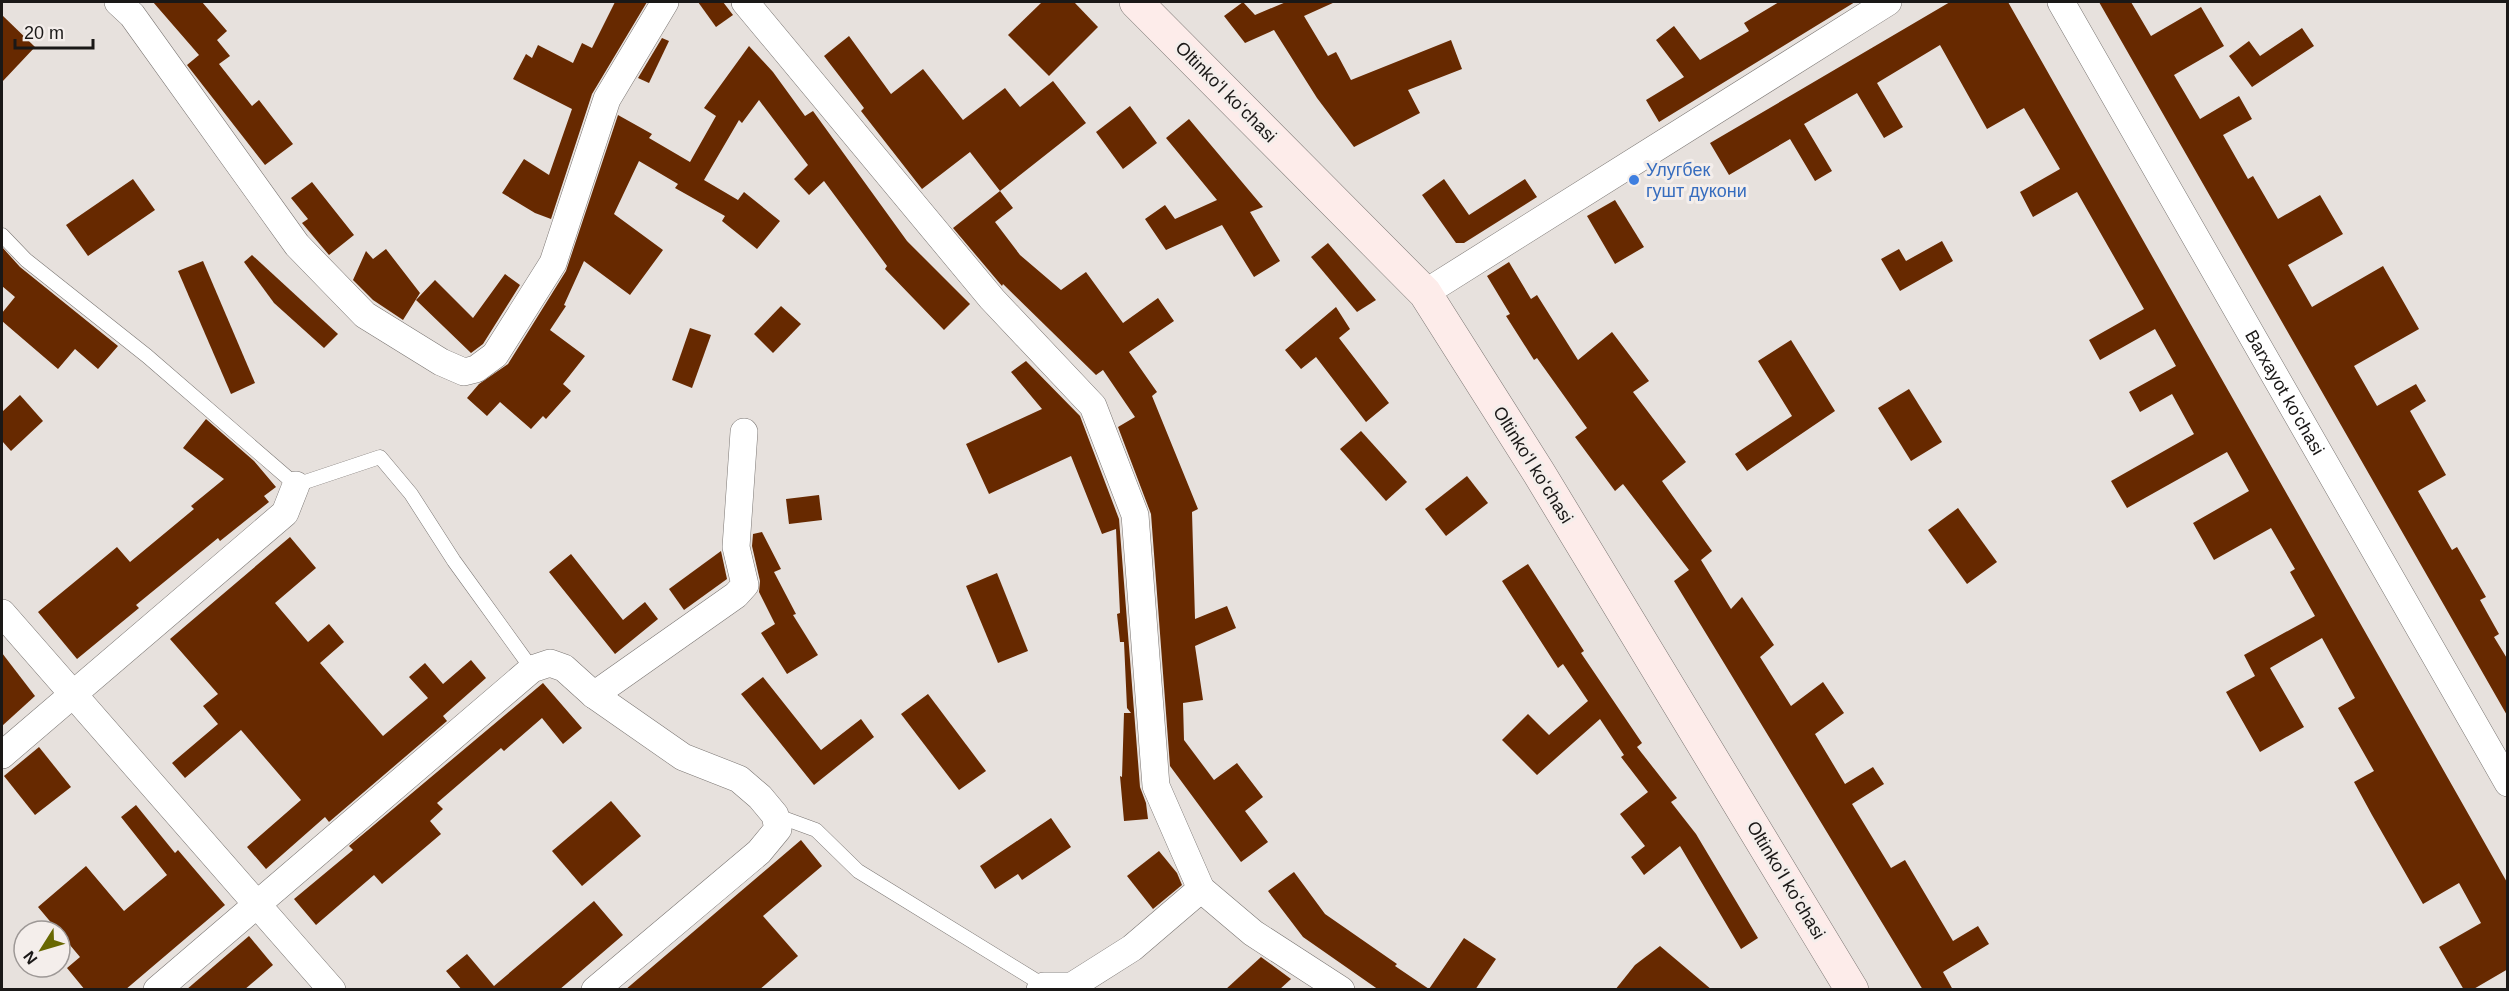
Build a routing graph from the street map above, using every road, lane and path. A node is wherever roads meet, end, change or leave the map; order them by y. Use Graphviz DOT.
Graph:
graph roads {
  1 [pos="118,2"];
  2 [pos="665,2"];
  3 [pos="745,2"];
  4 [pos="1136,2"];
  5 [pos="1888,2"];
  6 [pos="2061,2"];
  7 [pos="2,235"];
  8 [pos="1425,293"];
  9 [pos="744,432"];
  10 [pos="296,485"];
  11 [pos="2,613"];
  12 [pos="532,669"];
  13 [pos="74,693"];
  14 [pos="594,695"];
  15 [pos="2,755"];
  16 [pos="2508,783"];
  17 [pos="775,815"];
  18 [pos="1201,889"];
  19 [pos="257,902"];
  20 [pos="1045,988"];
  21 [pos="157,990"];
  22 [pos="332,990"];
  23 [pos="596,990"];
  24 [pos="1341,990"];
  25 [pos="1852,990"];
  1 -- 2 [label="street"];
  3 -- 18 [label="street"];
  4 -- 8 [label="main road, Oltinkoʻl koʻchasi"];
  5 -- 8 [label="street"];
  6 -- 16 [label="street, Barxayot ko'chasi"];
  7 -- 10 [label="lane"];
  8 -- 25 [label="main road, Oltinkoʻl koʻchasi"];
  9 -- 14 [label="street"];
  10 -- 12 [label="lane"];
  10 -- 13 [label="street"];
  11 -- 13 [label="street"];
  12 -- 14 [label="street"];
  12 -- 19 [label="street"];
  13 -- 15 [label="street"];
  13 -- 19 [label="street"];
  14 -- 17 [label="street"];
  17 -- 20 [label="lane"];
  17 -- 23 [label="street"];
  18 -- 20 [label="street"];
  18 -- 24 [label="street"];
  19 -- 21 [label="street"];
  19 -- 22 [label="street"];
}
